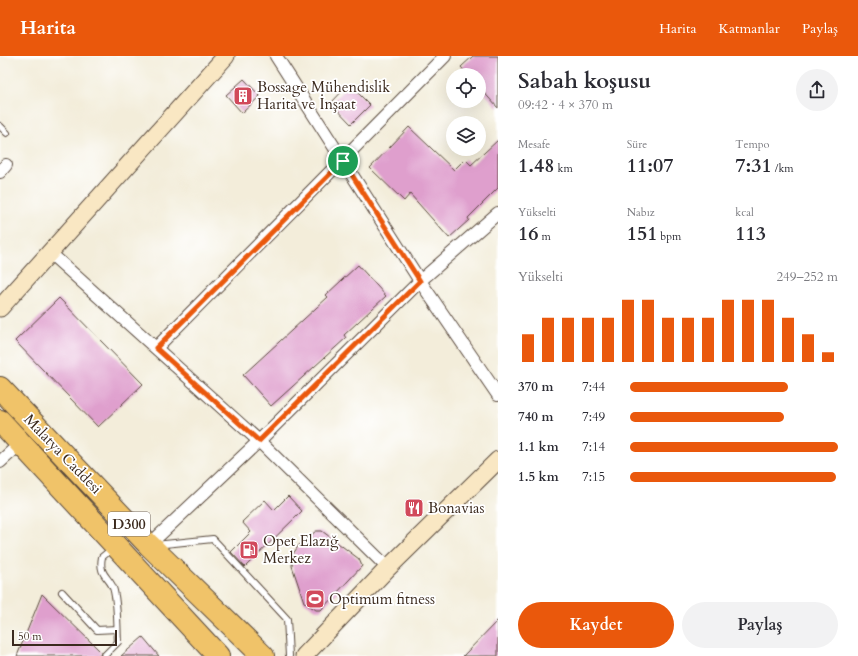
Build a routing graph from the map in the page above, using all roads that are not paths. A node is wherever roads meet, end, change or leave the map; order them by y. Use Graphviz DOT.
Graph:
graph roads {
  1 [pos="226,56"];
  2 [pos="276,56"];
  3 [pos="445,56"];
  4 [pos="0,126"];
  5 [pos="7,133"];
  6 [pos="343,161"];
  7 [pos="498,213"];
  8 [pos="49,252"];
  9 [pos="420,281"];
  10 [pos="0,308"];
  11 [pos="156,348"];
  12 [pos="0,388"];
  13 [pos="498,396"];
  14 [pos="0,421"];
  15 [pos="259,441"];
  16 [pos="21,443"];
  17 [pos="498,460"];
  18 [pos="0,462"];
  19 [pos="149,545"];
  20 [pos="115,546"];
  21 [pos="388,568"];
  22 [pos="62,592"];
  23 [pos="117,628"];
  24 [pos="104,656"];
  25 [pos="218,656"];
  26 [pos="263,656"];
  27 [pos="289,656"];
  28 [pos="304,656"];
  1 -- 8 [label="street"];
  2 -- 6 [label="street"];
  3 -- 6 [label="street"];
  4 -- 5 [label="lane"];
  6 -- 9 [label="street"];
  6 -- 11 [label="street"];
  7 -- 9 [label="street"];
  8 -- 10 [label="street"];
  8 -- 11 [label="street"];
  9 -- 13 [label="street"];
  9 -- 15 [label="street"];
  11 -- 15 [label="street"];
  12 -- 19 [label="highway, Malatya Caddesi / D300"];
  14 -- 16 [label="highway, Malatya Caddesi / D300"];
  15 -- 19 [label="street"];
  15 -- 21 [label="street"];
  16 -- 18 [label="street"];
  16 -- 20 [label="highway, Malatya Caddesi / D300"];
  17 -- 21 [label="street"];
  19 -- 26 [label="highway, Malatya Caddesi / D300"];
  19 -- 27 [label="lane"];
  20 -- 23 [label="lane"];
  20 -- 25 [label="highway, Malatya Caddesi / D300"];
  21 -- 28 [label="street"];
  22 -- 23 [label="lane"];
  23 -- 24 [label="lane"];
}
